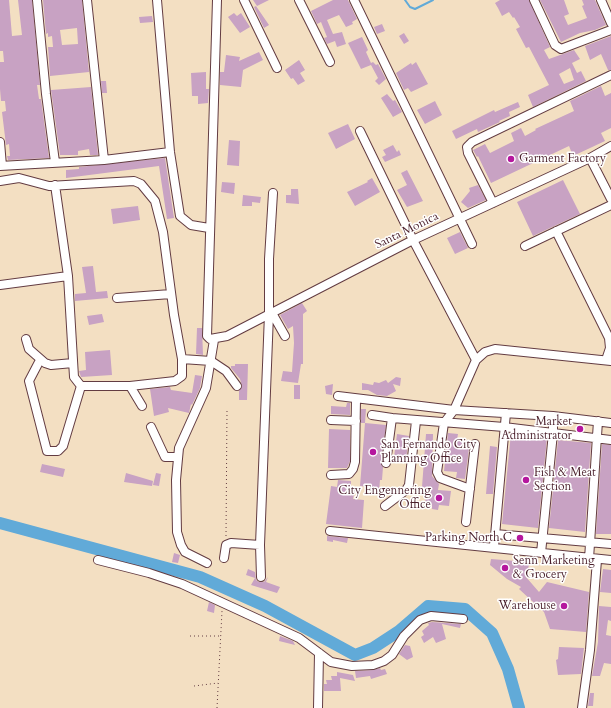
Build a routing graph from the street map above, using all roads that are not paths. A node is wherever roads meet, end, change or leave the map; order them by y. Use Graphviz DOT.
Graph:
graph roads {
  1 [pos="37,0"];
  2 [pos="87,0"];
  3 [pos="156,0"];
  4 [pos="217,0"];
  5 [pos="244,0"];
  6 [pos="299,0"];
  7 [pos="354,0"];
  8 [pos="534,0"];
  9 [pos="601,0"];
  10 [pos="611,23"];
  11 [pos="611,30"];
  12 [pos="330,62"];
  13 [pos="277,68"];
  14 [pos="611,75"];
  15 [pos="360,131"];
  16 [pos="0,142"];
  17 [pos="611,146"];
  18 [pos="170,152"];
  19 [pos="590,158"];
  20 [pos="104,160"];
  21 [pos="55,162"];
  22 [pos="1,166"];
  23 [pos="0,181"];
  24 [pos="55,186"];
  25 [pos="273,193"];
  26 [pos="611,199"];
  27 [pos="493,203"];
  28 [pos="611,205"];
  29 [pos="459,219"];
  30 [pos="209,228"];
  31 [pos="556,231"];
  32 [pos="412,240"];
  33 [pos="472,244"];
  34 [pos="525,246"];
  35 [pos="68,276"];
  36 [pos="0,285"];
  37 [pos="171,294"];
  38 [pos="117,298"];
  39 [pos="271,313"];
  40 [pos="285,336"];
  41 [pos="26,339"];
  42 [pos="214,340"];
  43 [pos="182,359"];
  44 [pos="40,360"];
  45 [pos="476,360"];
  46 [pos="608,360"];
  47 [pos="211,361"];
  48 [pos="73,363"];
  49 [pos="81,386"];
  50 [pos="130,386"];
  51 [pos="237,386"];
  52 [pos="338,396"];
  53 [pos="356,399"];
  54 [pos="142,406"];
  55 [pos="454,410"];
  56 [pos="506,413"];
  57 [pos="372,415"];
  58 [pos="553,416"];
  59 [pos="392,418"];
  60 [pos="331,420"];
  61 [pos="356,421"];
  62 [pos="416,421"];
  63 [pos="598,421"];
  64 [pos="444,423"];
  65 [pos="611,423"];
  66 [pos="151,427"];
  67 [pos="504,427"];
  68 [pos="553,433"];
  69 [pos="598,439"];
  70 [pos="611,440"];
  71 [pos="475,444"];
  72 [pos="177,457"];
  73 [pos="386,463"];
  74 [pos="331,474"];
  75 [pos="470,489"];
  76 [pos="385,506"];
  77 [pos="466,522"];
  78 [pos="330,531"];
  79 [pos="495,534"];
  80 [pos="542,538"];
  81 [pos="590,542"];
  82 [pos="611,544"];
  83 [pos="260,545"];
  84 [pos="494,547"];
  85 [pos="541,553"];
  86 [pos="224,558"];
  87 [pos="593,559"];
  88 [pos="98,560"];
  89 [pos="611,560"];
  90 [pos="206,563"];
  91 [pos="261,577"];
  92 [pos="463,618"];
  93 [pos="319,654"];
  94 [pos="318,708"];
  95 [pos="582,708"];
  1 -- 21 [label="street"];
  2 -- 20 [label="street"];
  3 -- 18 [label="street"];
  4 -- 30 [label="street"];
  5 -- 13 [label="street"];
  6 -- 12 [label="street"];
  7 -- 29 [label="street"];
  8 -- 11 [label="street"];
  9 -- 10 [label="street"];
  14 -- 27 [label="street"];
  15 -- 32 [label="street"];
  16 -- 22 [label="street"];
  17 -- 19 [label="street, Santa Monica"];
  18 -- 20 [label="street"];
  18 -- 30 [label="street"];
  19 -- 26 [label="street"];
  19 -- 27 [label="street, Santa Monica"];
  20 -- 21 [label="street"];
  21 -- 22 [label="street"];
  23 -- 24 [label="street"];
  24 -- 35 [label="street"];
  24 -- 37 [label="street"];
  25 -- 39 [label="street"];
  27 -- 29 [label="street, Santa Monica"];
  28 -- 31 [label="street"];
  29 -- 32 [label="street, Santa Monica"];
  29 -- 33 [label="street"];
  30 -- 42 [label="street"];
  31 -- 34 [label="street"];
  31 -- 46 [label="street"];
  32 -- 39 [label="street, Santa Monica"];
  32 -- 45 [label="street"];
  35 -- 36 [label="street"];
  35 -- 48 [label="street"];
  37 -- 38 [label="street"];
  37 -- 43 [label="street"];
  39 -- 40 [label="street"];
  39 -- 42 [label="street, Santa Monica"];
  39 -- 83 [label="street"];
  41 -- 44 [label="street"];
  42 -- 47 [label="street"];
  43 -- 47 [label="street"];
  43 -- 50 [label="street"];
  44 -- 48 [label="street"];
  44 -- 49 [label="street"];
  45 -- 46 [label="street"];
  45 -- 55 [label="street"];
  47 -- 51 [label="street"];
  47 -- 72 [label="street"];
  48 -- 49 [label="street"];
  49 -- 50 [label="street"];
  50 -- 54 [label="street"];
  52 -- 53 [label="street"];
  53 -- 55 [label="street"];
  53 -- 61 [label="street"];
  55 -- 56 [label="street"];
  55 -- 64 [label="street"];
  56 -- 58 [label="street"];
  56 -- 67 [label="street"];
  57 -- 59 [label="street"];
  58 -- 63 [label="street"];
  58 -- 68 [label="street"];
  59 -- 62 [label="street"];
  59 -- 73 [label="street"];
  60 -- 61 [label="street"];
  61 -- 74 [label="street"];
  62 -- 64 [label="street"];
  62 -- 76 [label="street"];
  63 -- 65 [label="street"];
  63 -- 69 [label="street"];
  64 -- 67 [label="street"];
  64 -- 75 [label="street"];
  66 -- 72 [label="street"];
  67 -- 68 [label="street"];
  67 -- 79 [label="street"];
  68 -- 69 [label="street"];
  68 -- 80 [label="street"];
  69 -- 70 [label="street"];
  69 -- 81 [label="street"];
  71 -- 75 [label="street"];
  72 -- 90 [label="street"];
  75 -- 77 [label="street"];
  78 -- 84 [label="street"];
  79 -- 80 [label="street"];
  79 -- 84 [label="street"];
  80 -- 81 [label="street"];
  80 -- 85 [label="street"];
  81 -- 82 [label="street"];
  81 -- 87 [label="street"];
  83 -- 86 [label="street"];
  83 -- 91 [label="street"];
  84 -- 85 [label="street"];
  85 -- 87 [label="street"];
  87 -- 89 [label="street"];
  87 -- 95 [label="street"];
  88 -- 93 [label="street"];
  92 -- 93 [label="street"];
  93 -- 94 [label="street"];
}
